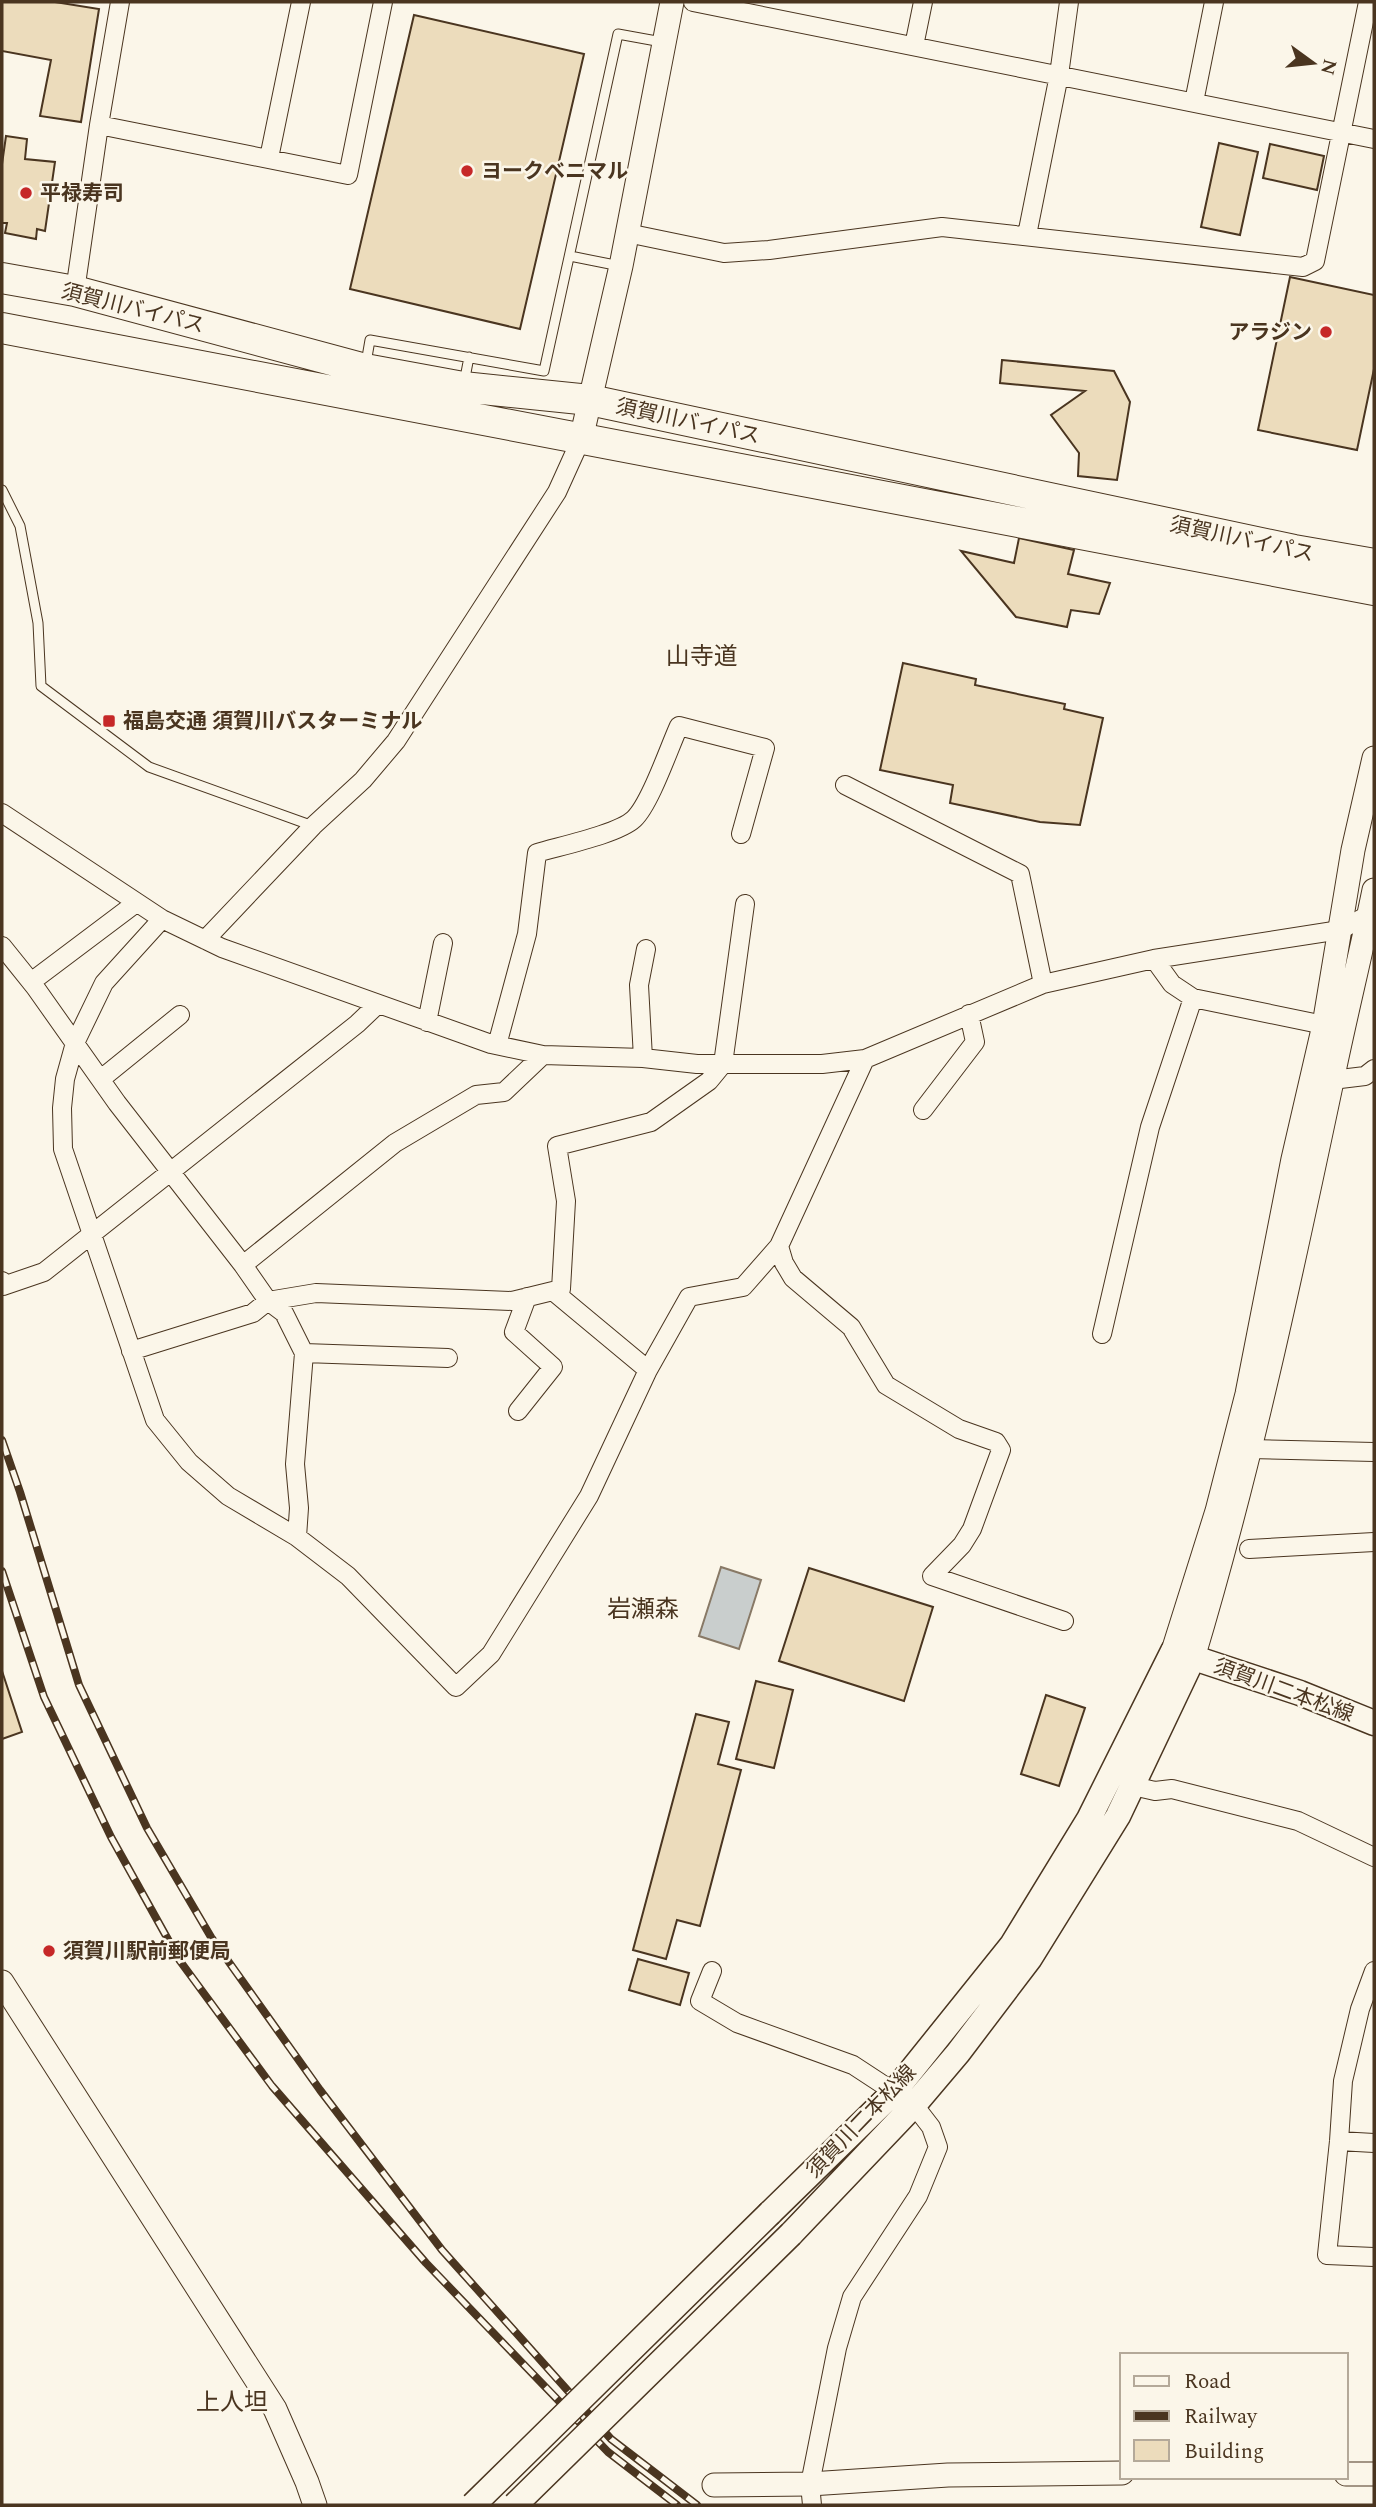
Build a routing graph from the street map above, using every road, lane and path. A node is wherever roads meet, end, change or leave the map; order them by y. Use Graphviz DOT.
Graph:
graph roads {
  1 [pos="120,2"];
  2 [pos="300,2"];
  3 [pos="383,2"];
  4 [pos="672,2"];
  5 [pos="693,2"];
  6 [pos="923,2"];
  7 [pos="1069,2"];
  8 [pos="1214,2"];
  9 [pos="1368,2"];
  10 [pos="664,43"];
  11 [pos="914,46"];
  12 [pos="1059,75"];
  13 [pos="1194,102"];
  14 [pos="99,125"];
  15 [pos="1342,133"];
  16 [pos="1374,139"];
  17 [pos="269,158"];
  18 [pos="627,233"];
  19 [pos="1027,235"];
  20 [pos="570,256"];
  21 [pos="621,266"];
  22 [pos="2,278"];
  23 [pos="75,291"];
  24 [pos="2,308"];
  25 [pos="2,328"];
  26 [pos="2,335"];
  27 [pos="46,336"];
  28 [pos="78,342"];
  29 [pos="469,357"];
  30 [pos="365,369"];
  31 [pos="463,387"];
  32 [pos="590,400"];
  33 [pos="581,439"];
  34 [pos="2,490"];
  35 [pos="1374,551"];
  36 [pos="1291,561"];
  37 [pos="1374,564"];
  38 [pos="1374,575"];
  39 [pos="1374,590"];
  40 [pos="1374,598"];
  41 [pos="1374,758"];
  42 [pos="845,785"];
  43 [pos="1374,809"];
  44 [pos="2,813"];
  45 [pos="313,826"];
  46 [pos="741,834"];
  47 [pos="136,903"];
  48 [pos="745,904"];
  49 [pos="1373,905"];
  50 [pos="162,919"];
  51 [pos="1339,930"];
  52 [pos="205,940"];
  53 [pos="443,943"];
  54 [pos="2,946"];
  55 [pos="646,949"];
  56 [pos="1154,959"];
  57 [pos="31,982"];
  58 [pos="1043,985"];
  59 [pos="1193,998"];
  60 [pos="378,1004"];
  61 [pos="969,1014"];
  62 [pos="180,1015"];
  63 [pos="427,1022"];
  64 [pos="1324,1025"];
  65 [pos="75,1043"];
  66 [pos="497,1045"];
  67 [pos="543,1055"];
  68 [pos="643,1058"];
  69 [pos="864,1059"];
  70 [pos="723,1064"];
  71 [pos="1374,1069"];
  72 [pos="101,1079"];
  73 [pos="1332,1080"];
  74 [pos="923,1110"];
  75 [pos="170,1171"];
  76 [pos="91,1234"];
  77 [pos="779,1246"];
  78 [pos="243,1265"];
  79 [pos="2,1281"];
  80 [pos="553,1291"];
  81 [pos="527,1297"];
  82 [pos="268,1301"];
  83 [pos="1102,1334"];
  84 [pos="131,1351"];
  85 [pos="304,1353"];
  86 [pos="448,1358"];
  87 [pos="648,1370"];
  88 [pos="518,1411"];
  89 [pos="1250,1449"];
  90 [pos="1374,1452"];
  91 [pos="297,1537"];
  92 [pos="1374,1542"];
  93 [pos="1249,1549"];
  94 [pos="1064,1621"];
  95 [pos="1183,1654"];
  96 [pos="1374,1723"];
  97 [pos="1133,1786"];
  98 [pos="1374,1857"];
  99 [pos="712,1971"];
  100 [pos="1374,1971"];
  101 [pos="2,1982"];
  102 [pos="904,2098"];
  103 [pos="1339,2141"];
  104 [pos="1374,2143"];
  105 [pos="1374,2257"];
  106 [pos="1120,2473"];
  107 [pos="1348,2474"];
  108 [pos="1374,2474"];
  109 [pos="714,2485"];
  110 [pos="811,2494"];
  111 [pos="315,2505"];
  112 [pos="473,2505"];
  113 [pos="515,2505"];
  1 -- 14 [label="street"];
  2 -- 17 [label="street"];
  3 -- 17 [label="street"];
  4 -- 10 [label="street"];
  5 -- 11 [label="street"];
  6 -- 11 [label="street"];
  7 -- 12 [label="street"];
  8 -- 13 [label="street"];
  9 -- 15 [label="street"];
  10 -- 18 [label="street"];
  10 -- 20 [label="lane"];
  11 -- 12 [label="street"];
  12 -- 13 [label="street"];
  12 -- 19 [label="street"];
  13 -- 15 [label="street"];
  14 -- 17 [label="street"];
  14 -- 23 [label="street"];
  15 -- 16 [label="street"];
  15 -- 19 [label="street"];
  18 -- 19 [label="street"];
  18 -- 21 [label="street"];
  20 -- 21 [label="lane"];
  20 -- 29 [label="lane"];
  21 -- 32 [label="street"];
  22 -- 23 [label="highway, 須賀川バイパス"];
  23 -- 30 [label="highway, 須賀川バイパス"];
  24 -- 28 [label="highway"];
  25 -- 27 [label="highway, 須賀川バイパス"];
  26 -- 27 [label="highway"];
  27 -- 28 [label="highway, 須賀川バイパス"];
  28 -- 33 [label="highway, 須賀川バイパス"];
  29 -- 30 [label="lane"];
  29 -- 31 [label="lane"];
  30 -- 31 [label="highway, 須賀川バイパス"];
  31 -- 32 [label="highway, 須賀川バイパス"];
  32 -- 33 [label="street"];
  32 -- 36 [label="highway, 須賀川バイパス"];
  33 -- 36 [label="highway, 須賀川バイパス"];
  33 -- 45 [label="street"];
  34 -- 45 [label="lane"];
  35 -- 36 [label="street"];
  36 -- 37 [label="highway, 須賀川バイパス"];
  36 -- 38 [label="street"];
  36 -- 39 [label="highway, 須賀川バイパス"];
  36 -- 40 [label="highway"];
  41 -- 51 [label="street"];
  42 -- 58 [label="street"];
  43 -- 51 [label="street"];
  44 -- 47 [label="street"];
  45 -- 52 [label="street"];
  46 -- 66 [label="street"];
  47 -- 50 [label="street"];
  47 -- 57 [label="street"];
  48 -- 70 [label="street"];
  49 -- 51 [label="street"];
  49 -- 73 [label="street"];
  50 -- 52 [label="street"];
  50 -- 65 [label="street"];
  51 -- 56 [label="street"];
  51 -- 64 [label="street"];
  52 -- 60 [label="street"];
  53 -- 63 [label="street"];
  54 -- 57 [label="street"];
  55 -- 68 [label="street"];
  56 -- 58 [label="street"];
  56 -- 59 [label="street"];
  57 -- 65 [label="street"];
  58 -- 61 [label="street"];
  59 -- 64 [label="street"];
  59 -- 83 [label="street"];
  60 -- 63 [label="street"];
  60 -- 75 [label="street"];
  61 -- 69 [label="street"];
  61 -- 74 [label="street"];
  62 -- 72 [label="street"];
  63 -- 66 [label="street"];
  64 -- 95 [label="street"];
  65 -- 72 [label="street"];
  65 -- 76 [label="street"];
  66 -- 67 [label="street"];
  67 -- 68 [label="street"];
  67 -- 78 [label="street"];
  68 -- 70 [label="street"];
  69 -- 70 [label="street"];
  69 -- 77 [label="street"];
  70 -- 80 [label="street"];
  71 -- 73 [label="street"];
  72 -- 75 [label="street"];
  73 -- 89 [label="street"];
  75 -- 76 [label="street"];
  75 -- 78 [label="street"];
  76 -- 79 [label="street"];
  76 -- 84 [label="street"];
  77 -- 87 [label="street"];
  77 -- 94 [label="street"];
  78 -- 82 [label="street"];
  80 -- 81 [label="street"];
  80 -- 87 [label="street"];
  81 -- 82 [label="street"];
  81 -- 88 [label="street"];
  82 -- 84 [label="street"];
  82 -- 85 [label="street"];
  84 -- 91 [label="street"];
  85 -- 86 [label="street"];
  85 -- 91 [label="street"];
  87 -- 91 [label="street"];
  89 -- 90 [label="street"];
  89 -- 95 [label="street"];
  92 -- 93 [label="street"];
  95 -- 96 [label="main road, 須賀川二本松線"];
  95 -- 97 [label="main road, 須賀川二本松線"];
  95 -- 102 [label="main road, 須賀川二本松線"];
  97 -- 98 [label="street"];
  97 -- 102 [label="main road, 須賀川二本松線"];
  99 -- 102 [label="street"];
  100 -- 103 [label="street"];
  101 -- 111 [label="street"];
  102 -- 110 [label="street"];
  102 -- 112 [label="main road, 須賀川二本松線, bridge"];
  102 -- 113 [label="main road, 須賀川二本松線, bridge"];
  103 -- 104 [label="street"];
  103 -- 105 [label="street"];
  106 -- 110 [label="street"];
  107 -- 108 [label="street"];
  109 -- 110 [label="street"];
}
